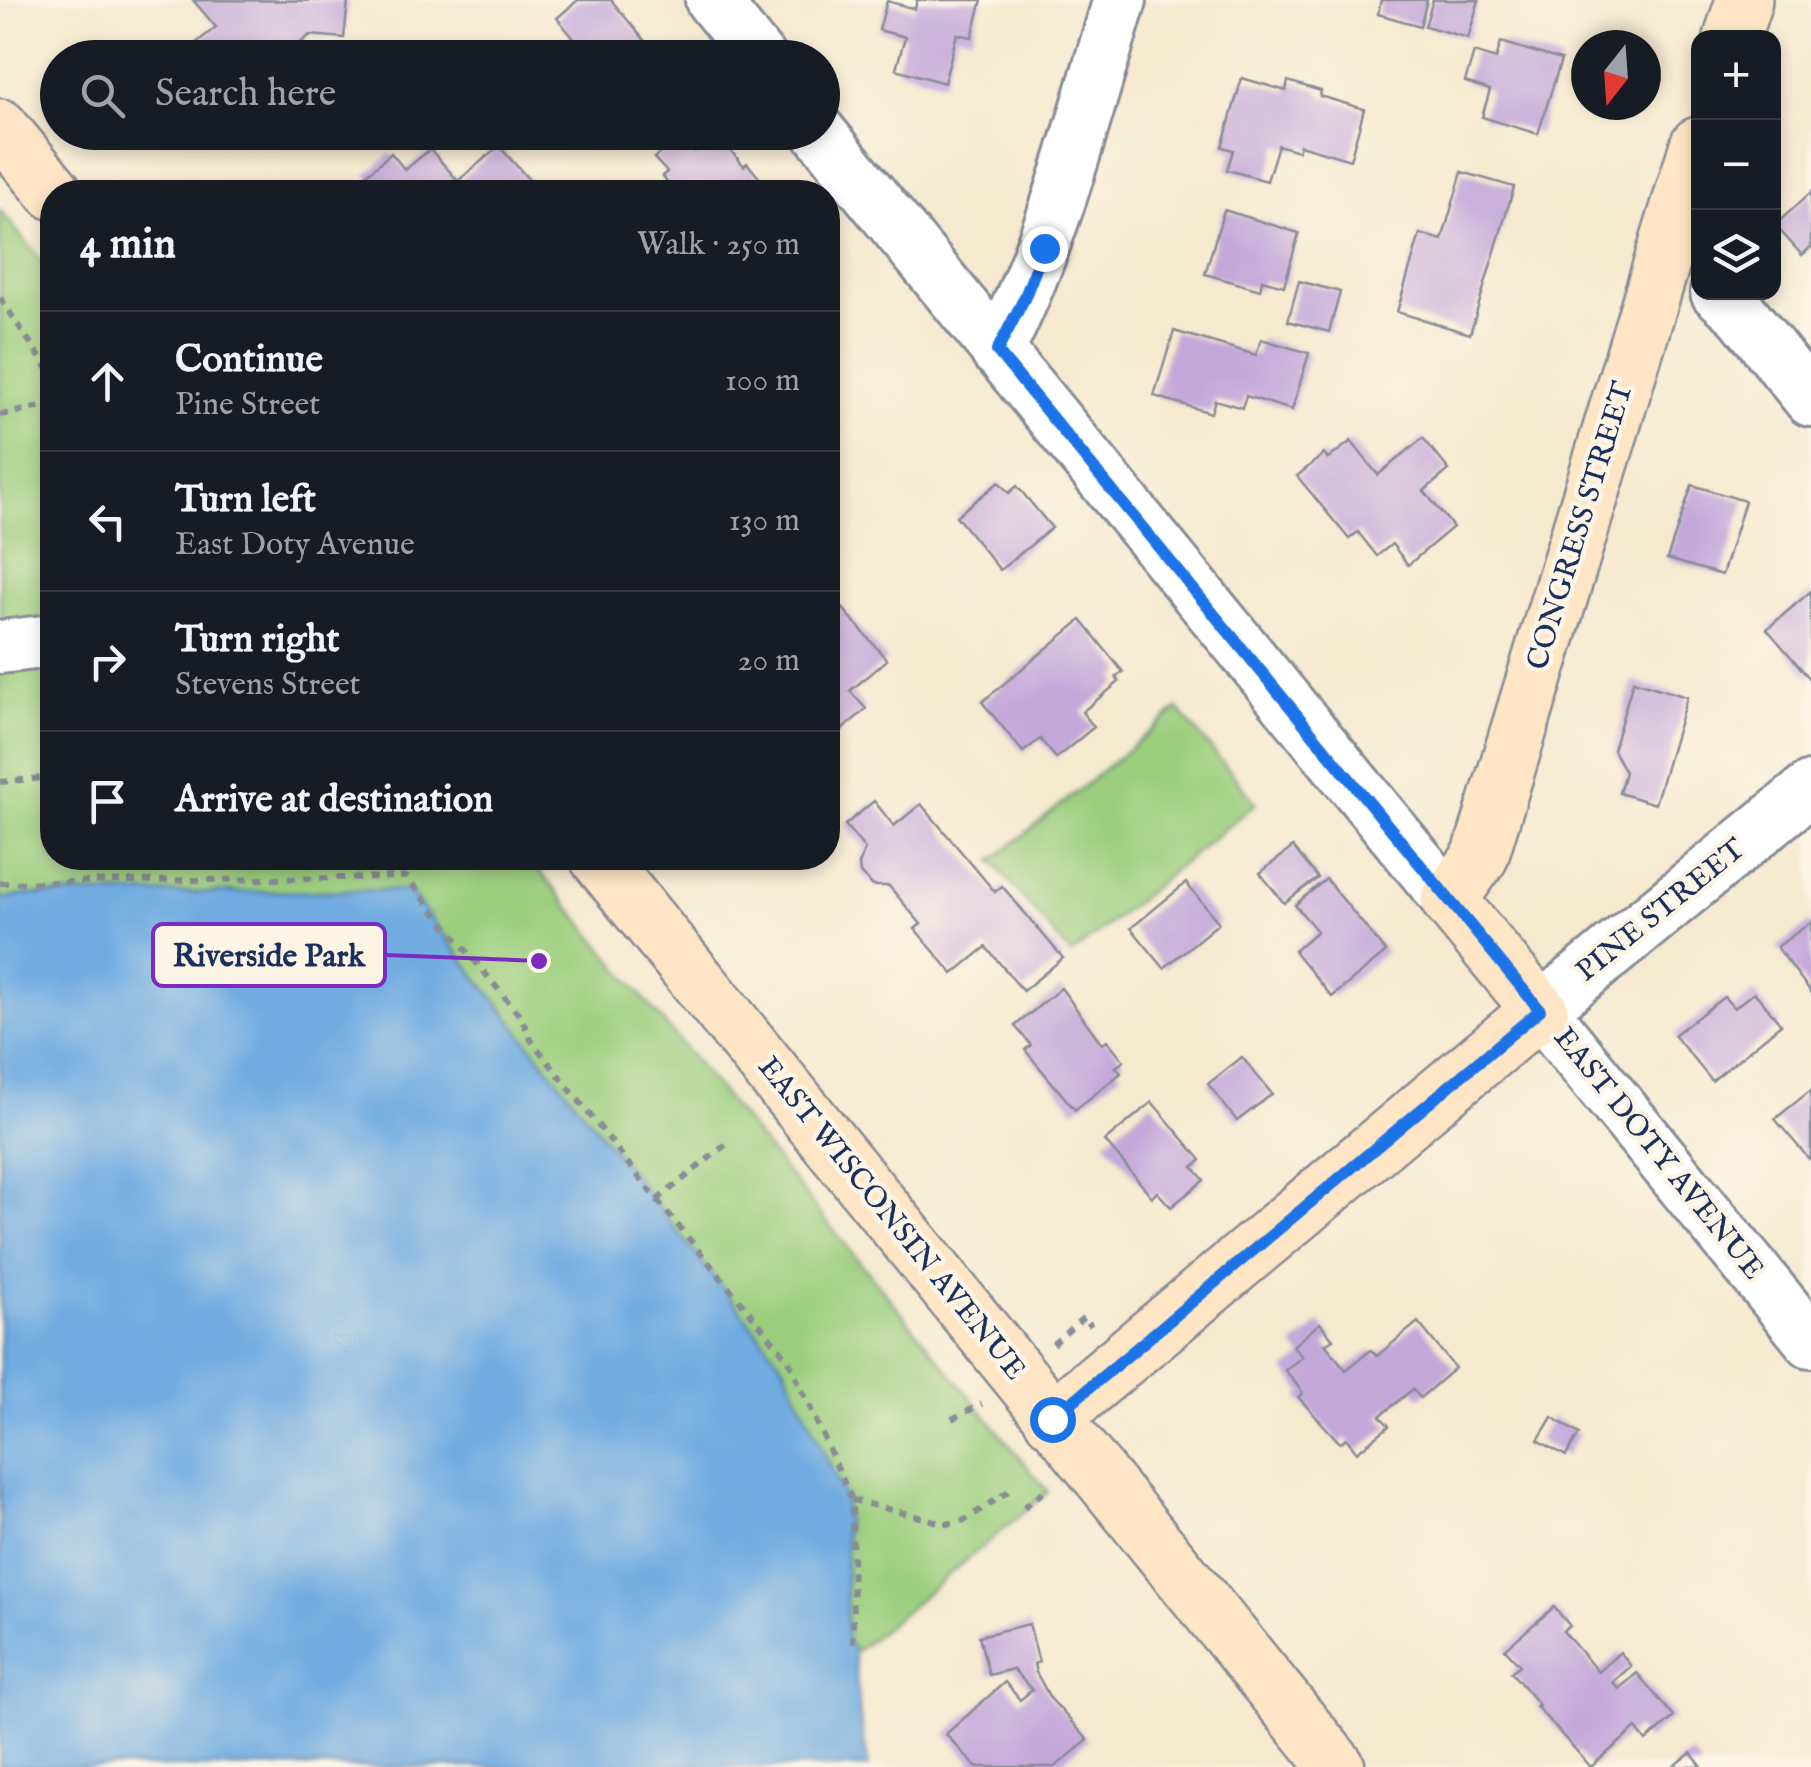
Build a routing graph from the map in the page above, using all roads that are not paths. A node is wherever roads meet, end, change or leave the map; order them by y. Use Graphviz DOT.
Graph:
graph roads {
  1 [pos="712,0"];
  2 [pos="1120,0"];
  3 [pos="1744,0"];
  4 [pos="1735,30"];
  5 [pos="744,40"];
  6 [pos="0,127"];
  7 [pos="835,150"];
  8 [pos="44,180"];
  9 [pos="1691,196"];
  10 [pos="1680,275"];
  11 [pos="1725,300"];
  12 [pos="997,351"];
  13 [pos="1811,400"];
  14 [pos="40,642"];
  15 [pos="0,647"];
  16 [pos="1811,788"];
  17 [pos="608,870"];
  18 [pos="1449,900"];
  19 [pos="1540,1010"];
  20 [pos="1811,1341"];
  21 [pos="1052,1419"];
  22 [pos="1337,1767"];
  1 -- 5 [label="street"];
  2 -- 12 [label="street"];
  3 -- 4 [label="street"];
  6 -- 8 [label="street"];
  7 -- 12 [label="street, EAST DOTY AVENUE"];
  9 -- 10 [label="street, CONGRESS STREET"];
  10 -- 18 [label="street, CONGRESS STREET"];
  11 -- 13 [label="street"];
  12 -- 18 [label="street, EAST DOTY AVENUE"];
  14 -- 15 [label="street"];
  16 -- 19 [label="street, PINE STREET"];
  17 -- 21 [label="street, EAST WISCONSIN AVENUE"];
  18 -- 19 [label="street, EAST DOTY AVENUE"];
  19 -- 20 [label="street, EAST DOTY AVENUE"];
  19 -- 21 [label="street, PINE STREET"];
  21 -- 22 [label="street, EAST WISCONSIN AVENUE"];
}
